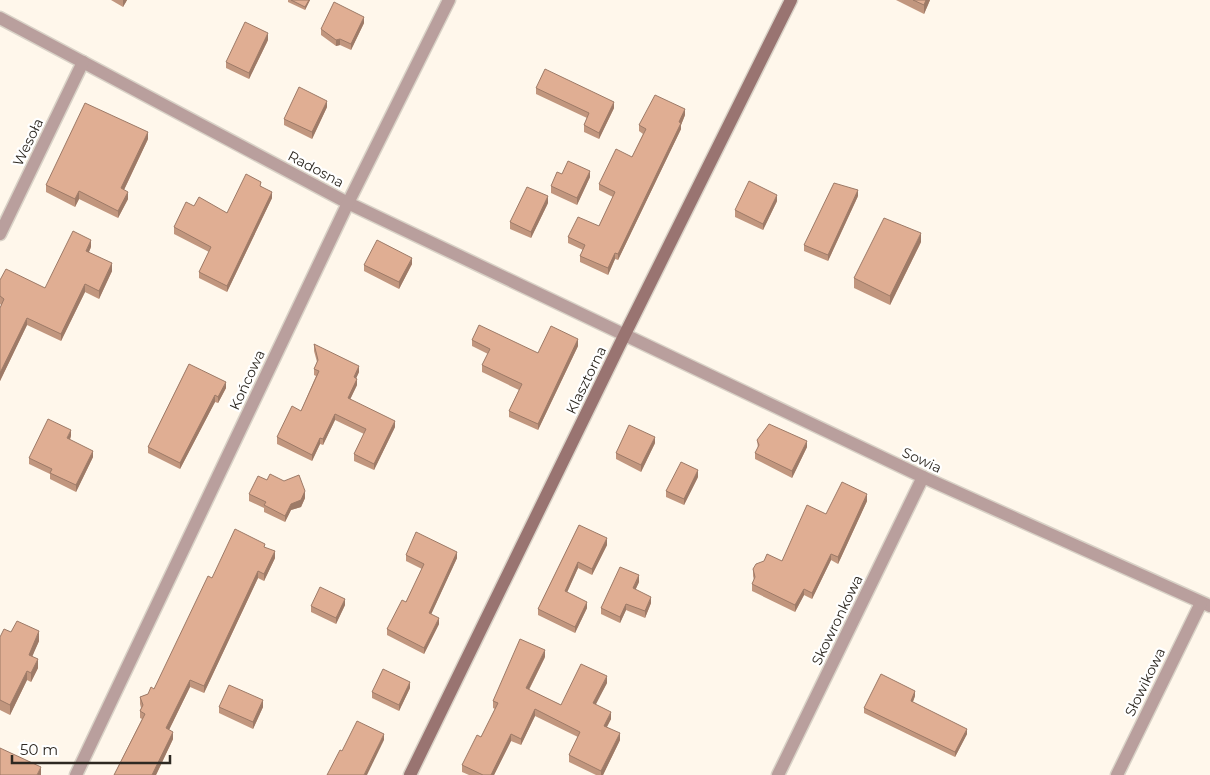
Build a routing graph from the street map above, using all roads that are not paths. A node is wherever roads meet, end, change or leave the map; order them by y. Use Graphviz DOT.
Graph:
graph roads {
  1 [pos="449,0"];
  2 [pos="791,0"];
  3 [pos="0,18"];
  4 [pos="83,62"];
  5 [pos="348,203"];
  6 [pos="0,234"];
  7 [pos="624,336"];
  8 [pos="923,477"];
  9 [pos="1205,604"];
  10 [pos="76,775"];
  11 [pos="410,775"];
  12 [pos="778,775"];
  13 [pos="1117,775"];
  1 -- 5 [label="street, Końcowa"];
  2 -- 7 [label="street, Klasztorna"];
  3 -- 4 [label="street, Radosna"];
  4 -- 5 [label="street, Radosna"];
  4 -- 6 [label="street, Wesoła"];
  5 -- 7 [label="street, Radosna"];
  5 -- 10 [label="street, Końcowa"];
  7 -- 8 [label="street, Sowia"];
  7 -- 11 [label="street, Klasztorna"];
  8 -- 9 [label="street, Sowia"];
  8 -- 12 [label="street, Skowronkowa"];
  9 -- 13 [label="street, Słowikowa"];
}
